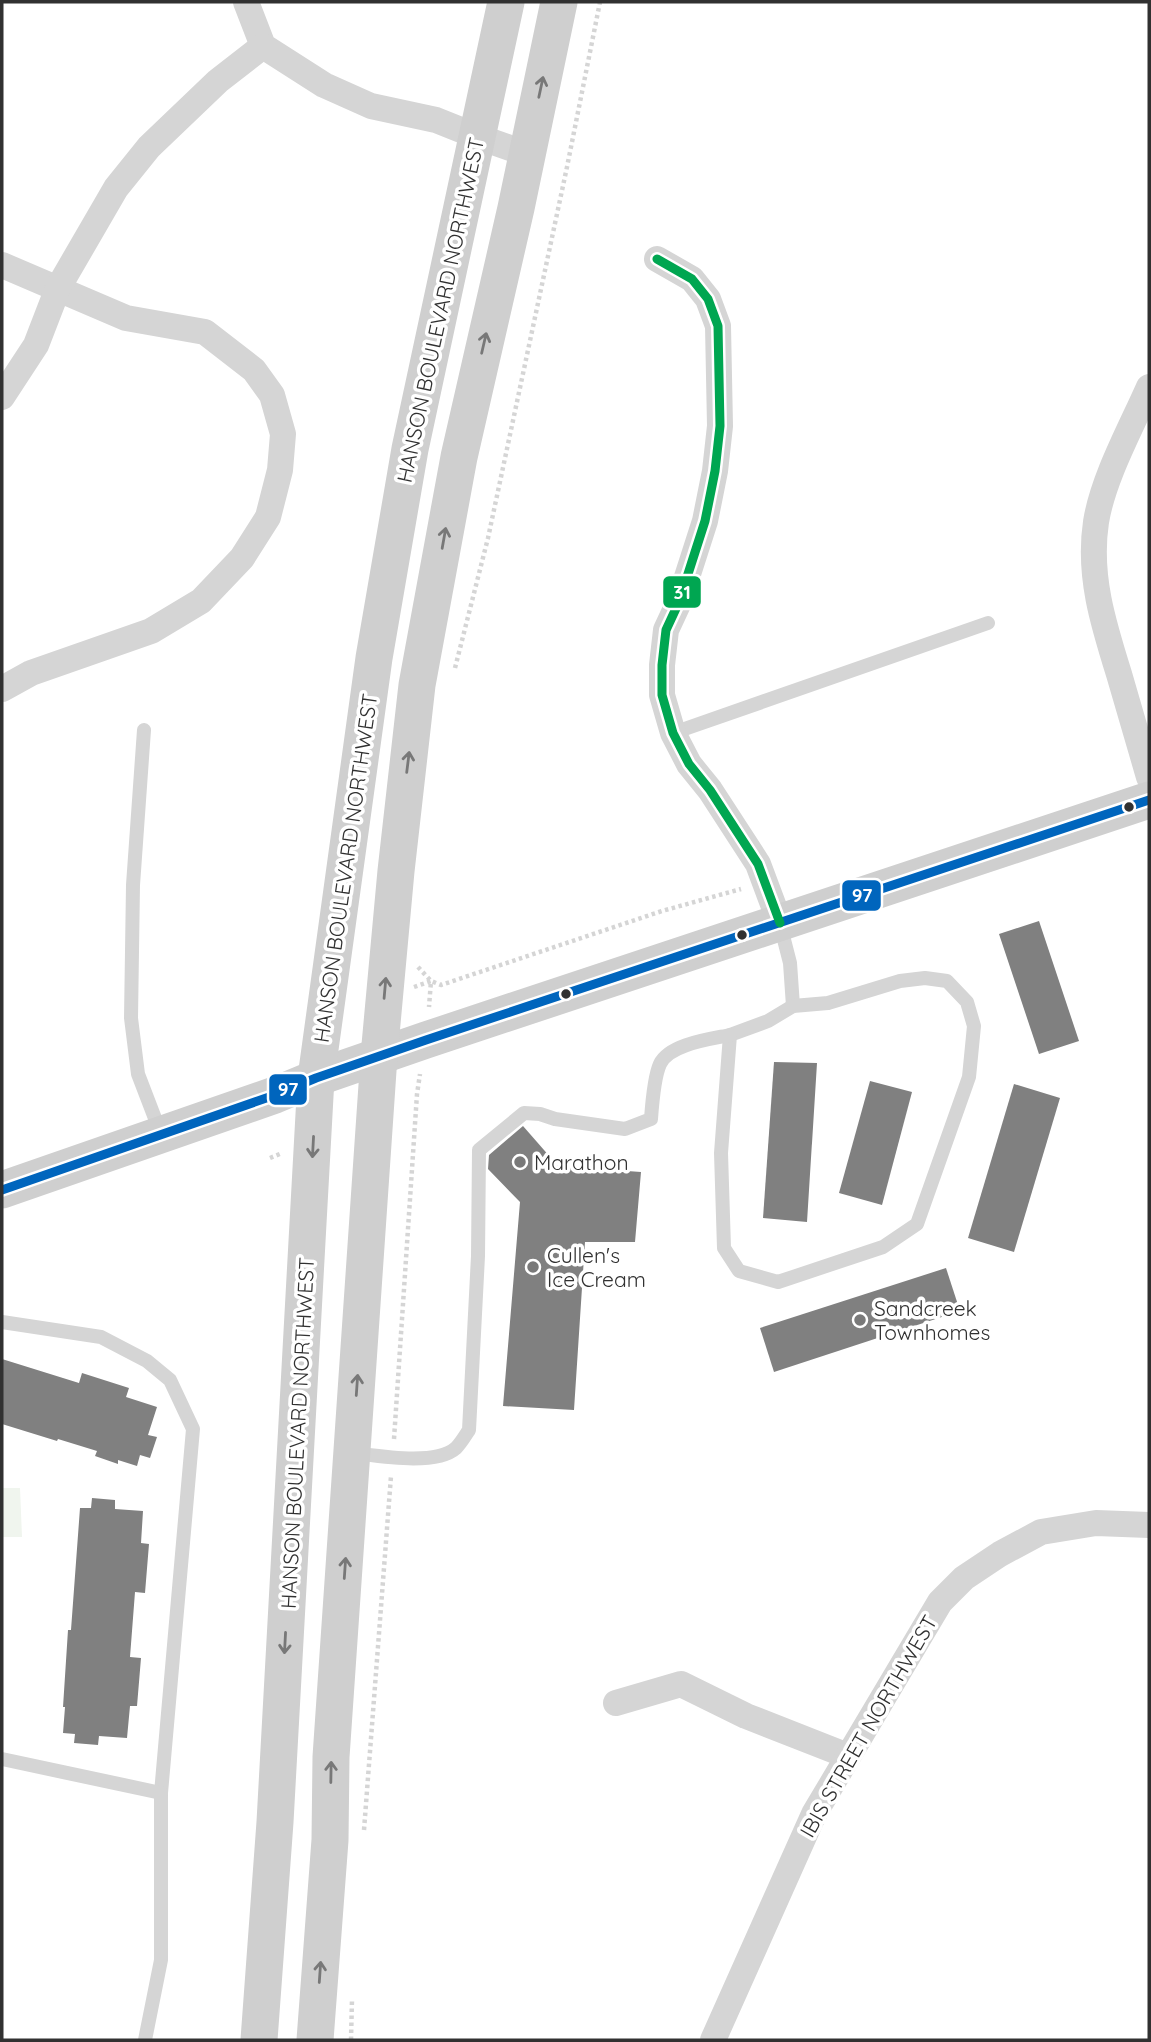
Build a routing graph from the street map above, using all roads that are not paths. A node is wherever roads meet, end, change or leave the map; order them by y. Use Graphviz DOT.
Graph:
graph roads {
  1 [pos="246,2"];
  2 [pos="506,2"];
  3 [pos="559,2"];
  4 [pos="263,46"];
  5 [pos="476,136"];
  6 [pos="527,154"];
  7 [pos="657,259"];
  8 [pos="2,265"];
  9 [pos="58,288"];
  10 [pos="1149,387"];
  11 [pos="2,397"];
  12 [pos="988,623"];
  13 [pos="2,689"];
  14 [pos="144,730"];
  15 [pos="673,733"];
  16 [pos="1149,777"];
  17 [pos="1149,800"];
  18 [pos="780,923"];
  19 [pos="793,1006"];
  20 [pos="730,1035"];
  21 [pos="379,1056"];
  22 [pos="316,1078"];
  23 [pos="162,1135"];
  24 [pos="2,1190"];
  25 [pos="2,1322"];
  26 [pos="352,1453"];
  27 [pos="1149,1525"];
  28 [pos="616,1703"];
  29 [pos="848,1756"];
  30 [pos="2,1759"];
  31 [pos="161,1793"];
  32 [pos="275,1822"];
  33 [pos="145,2040"];
  34 [pos="259,2040"];
  35 [pos="278,2040"];
  36 [pos="316,2040"];
  37 [pos="713,2040"];
  1 -- 4 [label="street"];
  2 -- 5 [label="main road, HANSON BOULEVARD NORTHWEST"];
  6 -- 3 [label="main road, one-way"];
  4 -- 5 [label="street"];
  4 -- 9 [label="street"];
  5 -- 6 [label="street"];
  5 -- 22 [label="main road, HANSON BOULEVARD NORTHWEST"];
  21 -- 6 [label="main road, one-way"];
  7 -- 15 [label="street"];
  8 -- 9 [label="street"];
  9 -- 11 [label="street"];
  9 -- 13 [label="street"];
  10 -- 16 [label="street"];
  12 -- 15 [label="lane"];
  14 -- 23 [label="lane"];
  15 -- 18 [label="street"];
  17 -- 18 [label="main road"];
  18 -- 19 [label="lane"];
  18 -- 21 [label="main road"];
  19 -- 20 [label="lane"];
  19 -- 20 [label="lane"];
  20 -- 26 [label="lane"];
  21 -- 22 [label="main road"];
  26 -- 21 [label="main road, one-way"];
  22 -- 23 [label="main road"];
  22 -- 32 [label="main road, HANSON BOULEVARD NORTHWEST, one-way"];
  23 -- 24 [label="main road"];
  25 -- 31 [label="lane"];
  36 -- 26 [label="main road, one-way"];
  27 -- 29 [label="street, IBIS STREET NORTHWEST"];
  28 -- 29 [label="street"];
  29 -- 37 [label="street, IBIS STREET NORTHWEST"];
  30 -- 31 [label="lane"];
  31 -- 33 [label="lane"];
  32 -- 34 [label="main road, HANSON BOULEVARD NORTHWEST"];
  32 -- 35 [label="main road"];
}
